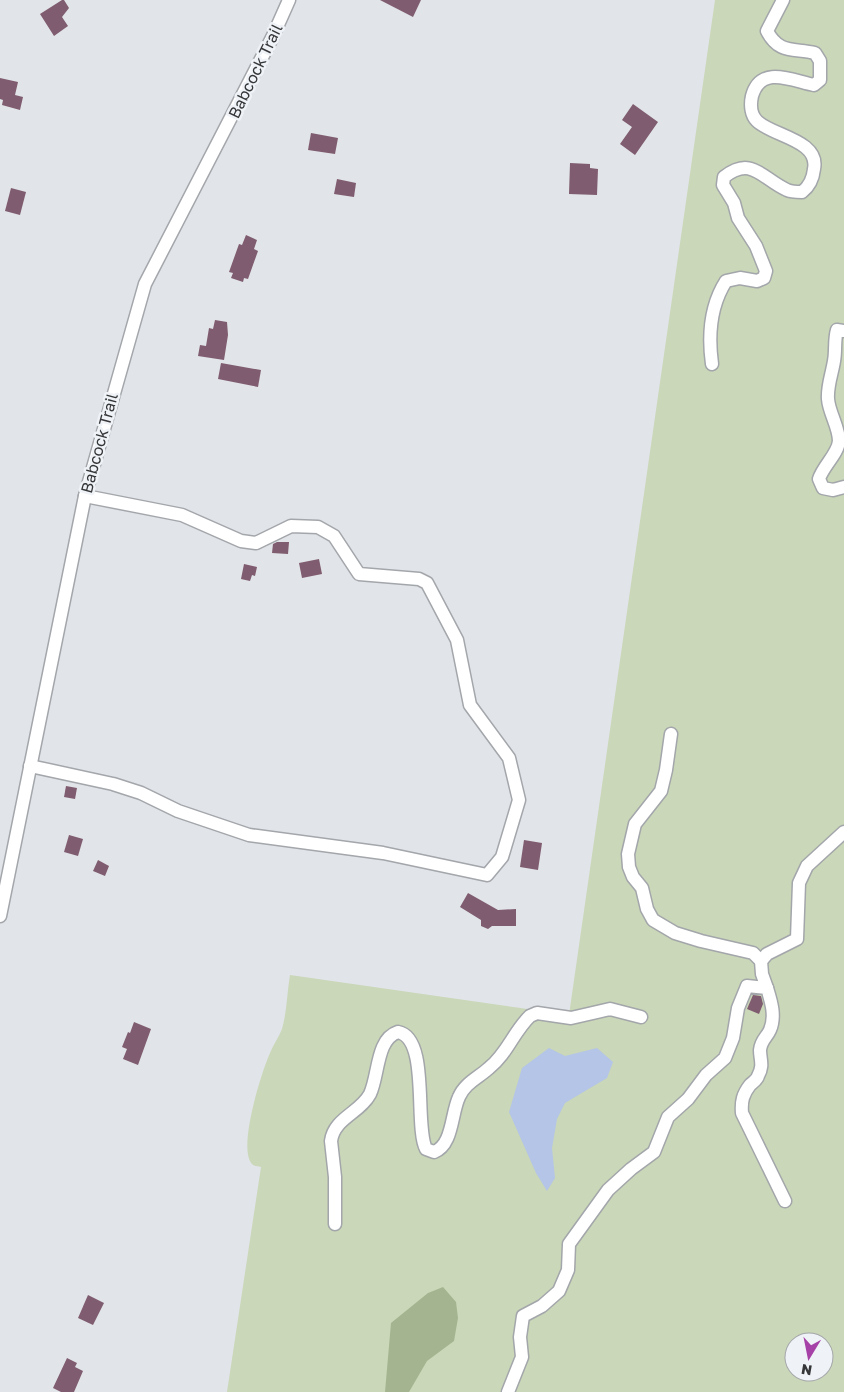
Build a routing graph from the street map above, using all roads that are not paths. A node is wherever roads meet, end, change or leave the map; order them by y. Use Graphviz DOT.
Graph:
graph roads {
  1 [pos="289,0"];
  2 [pos="783,0"];
  3 [pos="844,331"];
  4 [pos="712,364"];
  5 [pos="844,487"];
  6 [pos="85,496"];
  7 [pos="671,734"];
  8 [pos="30,766"];
  9 [pos="844,832"];
  10 [pos="0,916"];
  11 [pos="761,961"];
  12 [pos="767,988"];
  13 [pos="641,1017"];
  14 [pos="785,1201"];
  15 [pos="335,1224"];
  16 [pos="508,1392"];
  1 -- 6 [label="street, Babcock Trail"];
  2 -- 4 [label="street"];
  3 -- 5 [label="street"];
  6 -- 8 [label="street, Babcock Trail"];
  6 -- 8 [label="street"];
  7 -- 11 [label="street"];
  8 -- 10 [label="street, Babcock Trail"];
  9 -- 11 [label="street"];
  11 -- 12 [label="street"];
  12 -- 14 [label="street"];
  12 -- 16 [label="street"];
  13 -- 15 [label="street"];
}
